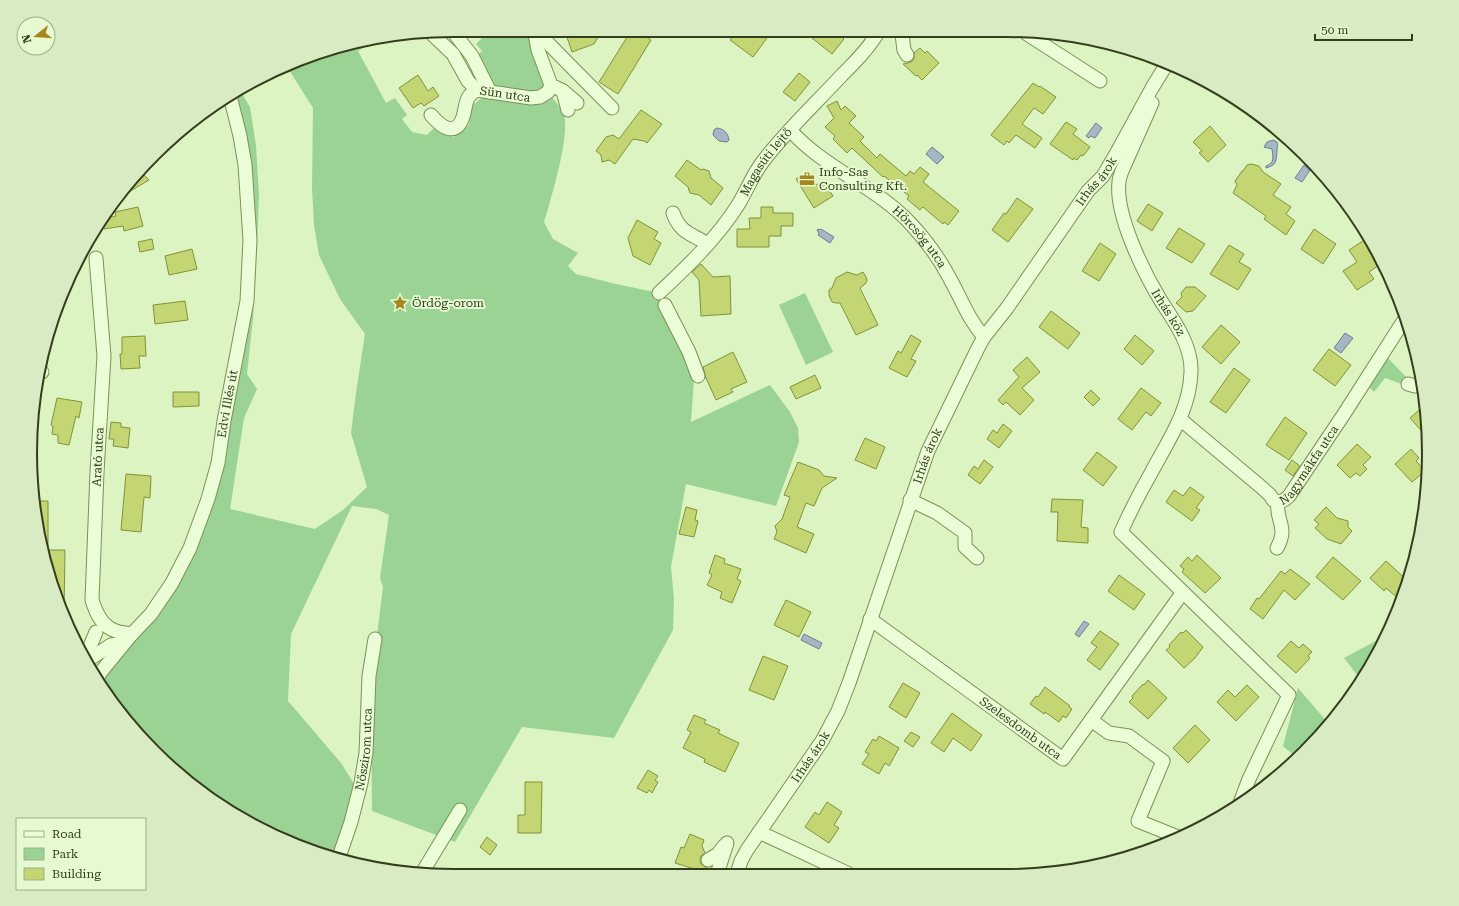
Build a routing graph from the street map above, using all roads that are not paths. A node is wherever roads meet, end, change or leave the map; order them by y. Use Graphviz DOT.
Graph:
graph roads {
  1 [pos="457,37"];
  2 [pos="536,37"];
  3 [pos="542,37"];
  4 [pos="876,37"];
  5 [pos="902,37"];
  6 [pos="436,38"];
  7 [pos="1033,38"];
  8 [pos="907,55"];
  9 [pos="1164,69"];
  10 [pos="1100,81"];
  11 [pos="551,85"];
  12 [pos="1152,88"];
  13 [pos="477,90"];
  14 [pos="490,92"];
  15 [pos="231,101"];
  16 [pos="573,106"];
  17 [pos="612,108"];
  18 [pos="431,114"];
  19 [pos="790,130"];
  20 [pos="673,213"];
  21 [pos="708,244"];
  22 [pos="96,258"];
  23 [pos="659,293"];
  24 [pos="665,305"];
  25 [pos="1402,324"];
  26 [pos="984,337"];
  27 [pos="698,376"];
  28 [pos="1408,384"];
  29 [pos="1416,386"];
  30 [pos="1180,419"];
  31 [pos="910,500"];
  32 [pos="1278,502"];
  33 [pos="1277,548"];
  34 [pos="978,558"];
  35 [pos="1183,592"];
  36 [pos="870,619"];
  37 [pos="96,632"];
  38 [pos="128,638"];
  39 [pos="375,639"];
  40 [pos="88,652"];
  41 [pos="91,658"];
  42 [pos="101,674"];
  43 [pos="1091,720"];
  44 [pos="1243,794"];
  45 [pos="460,810"];
  46 [pos="760,832"];
  47 [pos="1171,834"];
  48 [pos="340,853"];
  49 [pos="708,860"];
  50 [pos="425,868"];
  51 [pos="719,869"];
  52 [pos="739,869"];
  53 [pos="838,869"];
  1 -- 14 [label="street"];
  2 -- 11 [label="street"];
  3 -- 17 [label="street"];
  4 -- 19 [label="street, Magasúti lejtő"];
  5 -- 8 [label="street"];
  6 -- 13 [label="street, Sün utca"];
  7 -- 10 [label="street"];
  9 -- 12 [label="street, Irhás árok"];
  11 -- 14 [label="street, Sün utca"];
  11 -- 16 [label="street"];
  12 -- 26 [label="street, Irhás árok"];
  12 -- 30 [label="street, Irhás köz"];
  13 -- 14 [label="street, Sün utca"];
  13 -- 18 [label="street"];
  15 -- 38 [label="street, Edvi Illés út"];
  19 -- 21 [label="street, Magasúti lejtő"];
  19 -- 26 [label="street, Hörcsög utca"];
  20 -- 21 [label="street"];
  21 -- 23 [label="street, Magasúti lejtő"];
  22 -- 38 [label="street, Arató utca"];
  24 -- 27 [label="street"];
  25 -- 32 [label="street, Nagymákfa utca"];
  26 -- 31 [label="street, Irhás árok"];
  28 -- 29 [label="street"];
  30 -- 32 [label="street, Nagymákfa utca"];
  30 -- 35 [label="street, Irhás köz"];
  31 -- 34 [label="street"];
  31 -- 36 [label="street, Irhás árok"];
  32 -- 33 [label="street"];
  35 -- 43 [label="street, Szelesdomb utca"];
  35 -- 44 [label="street"];
  36 -- 43 [label="street, Szelesdomb utca"];
  36 -- 46 [label="street, Irhás árok"];
  37 -- 40 [label="street"];
  38 -- 41 [label="street"];
  38 -- 42 [label="street, Edvi Illés út"];
  39 -- 48 [label="street, Nőszirom utca"];
  43 -- 47 [label="street"];
  45 -- 50 [label="street"];
  46 -- 52 [label="street, Irhás árok"];
  46 -- 53 [label="street"];
  49 -- 51 [label="street"];
}
